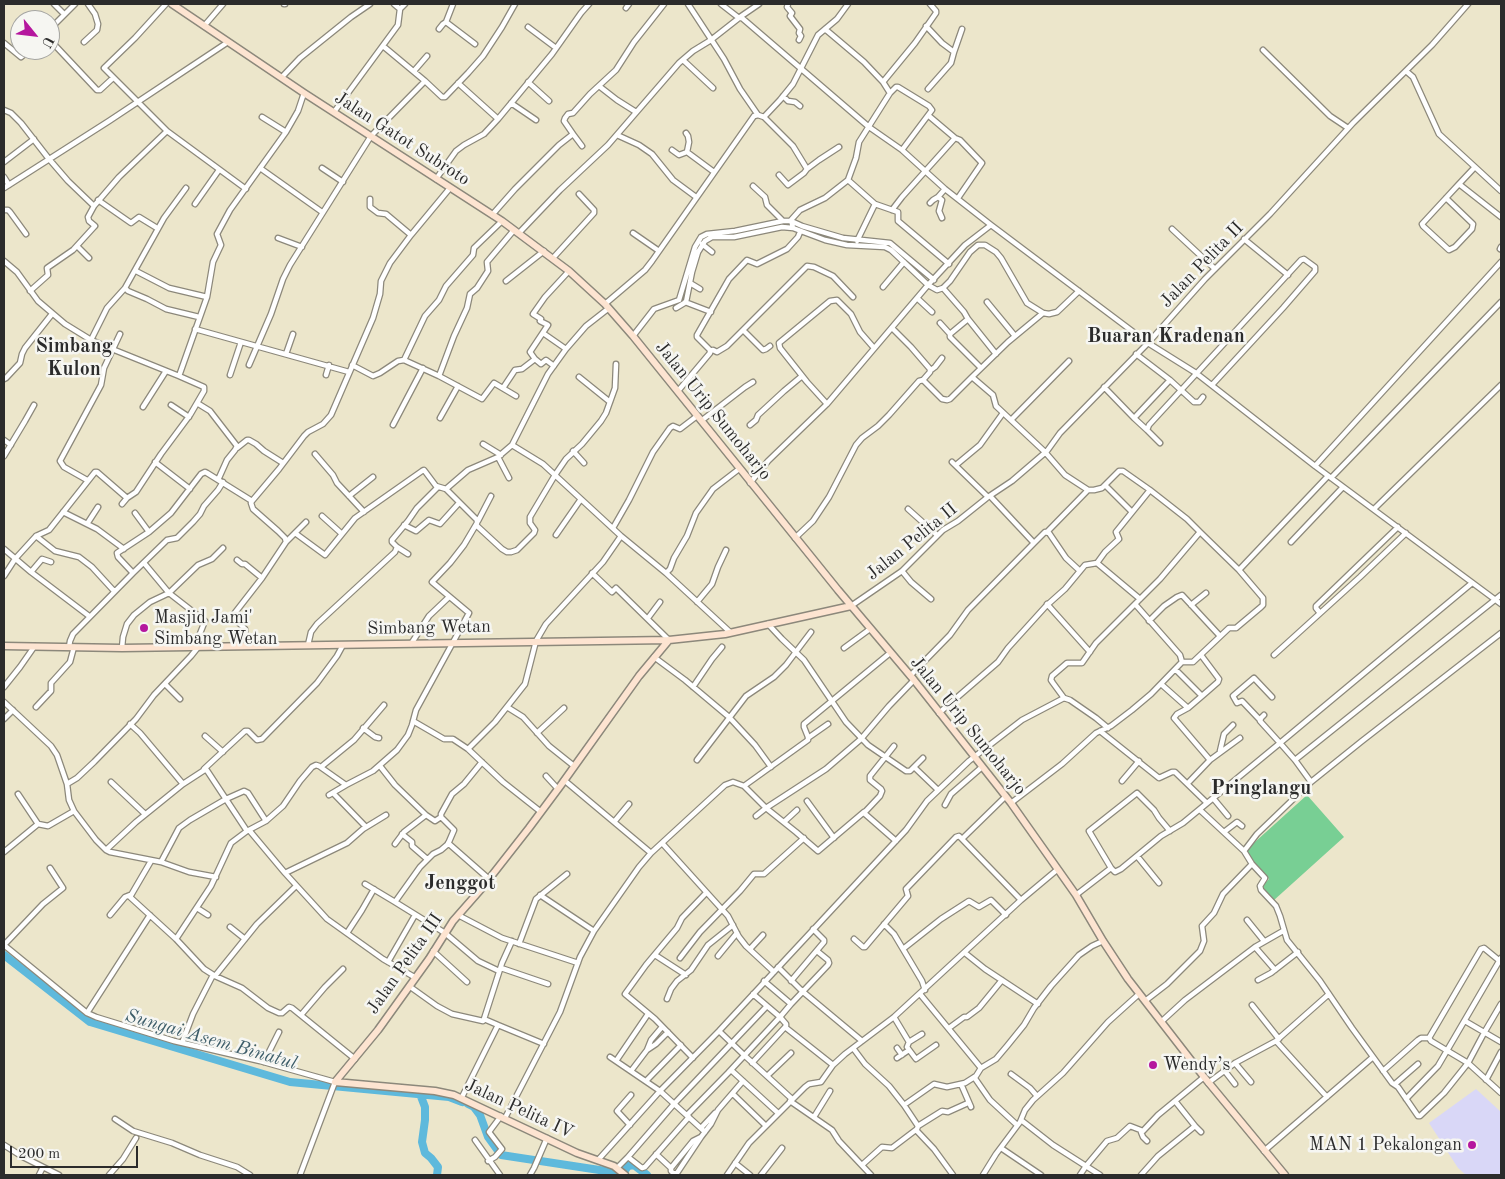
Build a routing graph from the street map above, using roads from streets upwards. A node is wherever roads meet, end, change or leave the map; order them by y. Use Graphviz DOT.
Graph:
graph roads {
  1 [pos="54,4"];
  2 [pos="74,4"];
  3 [pos="88,4"];
  4 [pos="166,4"];
  5 [pos="172,4"];
  6 [pos="223,4"];
  7 [pos="370,4"];
  8 [pos="394,4"];
  9 [pos="405,4"];
  10 [pos="453,4"];
  11 [pos="515,4"];
  12 [pos="589,4"];
  13 [pos="664,4"];
  14 [pos="688,4"];
  15 [pos="721,4"];
  16 [pos="759,4"];
  17 [pos="788,4"];
  18 [pos="848,4"];
  19 [pos="930,4"];
  20 [pos="1468,4"];
  21 [pos="182,6"];
  22 [pos="400,9"];
  23 [pos="64,14"];
  24 [pos="60,18"];
  25 [pos="739,18"];
  26 [pos="446,22"];
  27 [pos="204,26"];
  28 [pos="926,26"];
  29 [pos="528,27"];
  30 [pos="962,28"];
  31 [pos="439,29"];
  32 [pos="825,29"];
  33 [pos="711,40"];
  34 [pos="799,40"];
  35 [pos="84,42"];
  36 [pos="228,42"];
  37 [pos="474,44"];
  38 [pos="383,46"];
  39 [pos="556,48"];
  40 [pos="1263,50"];
  41 [pos="60,51"];
  42 [pos="954,52"];
  43 [pos="427,56"];
  44 [pos="683,60"];
  45 [pos="1410,67"];
  46 [pos="802,68"];
  47 [pos="414,71"];
  48 [pos="282,77"];
  49 [pos="113,78"];
  50 [pos="425,81"];
  51 [pos="528,82"];
  52 [pos="883,82"];
  53 [pos="458,83"];
  54 [pos="600,86"];
  55 [pos="714,88"];
  56 [pos="928,89"];
  57 [pos="304,93"];
  58 [pos="890,93"];
  59 [pos="783,96"];
  60 [pos="549,101"];
  61 [pos="137,103"];
  62 [pos="511,103"];
  63 [pos="800,106"];
  64 [pos="4,110"];
  65 [pos="334,112"];
  66 [pos="636,112"];
  67 [pos="758,115"];
  68 [pos="929,116"];
  69 [pos="262,117"];
  70 [pos="764,117"];
  71 [pos="498,119"];
  72 [pos="536,120"];
  73 [pos="869,127"];
  74 [pos="1348,128"];
  75 [pos="167,131"];
  76 [pos="286,132"];
  77 [pos="686,133"];
  78 [pos="573,134"];
  79 [pos="617,135"];
  80 [pos="371,136"];
  81 [pos="955,138"];
  82 [pos="34,139"];
  83 [pos="582,146"];
  84 [pos="839,147"];
  85 [pos="672,150"];
  86 [pos="902,150"];
  87 [pos="687,152"];
  88 [pos="49,159"];
  89 [pos="4,162"];
  90 [pos="1475,167"];
  91 [pos="260,168"];
  92 [pos="322,168"];
  93 [pos="807,169"];
  94 [pos="219,170"];
  95 [pos="926,171"];
  96 [pos="714,172"];
  97 [pos="779,175"];
  98 [pos="4,177"];
  99 [pos="436,179"];
  100 [pos="848,180"];
  101 [pos="343,182"];
  102 [pos="1460,184"];
  103 [pos="9,185"];
  104 [pos="753,186"];
  105 [pos="4,188"];
  106 [pos="186,188"];
  107 [pos="450,188"];
  108 [pos="246,189"];
  109 [pos="945,189"];
  110 [pos="1501,191"];
  111 [pos="578,194"];
  112 [pos="696,197"];
  113 [pos="938,197"];
  114 [pos="958,198"];
  115 [pos="1446,198"];
  116 [pos="370,199"];
  117 [pos="98,200"];
  118 [pos="195,204"];
  119 [pos="875,204"];
  120 [pos="930,204"];
  121 [pos="94,206"];
  122 [pos="4,210"];
  123 [pos="892,210"];
  124 [pos="322,212"];
  125 [pos="492,215"];
  126 [pos="1501,217"];
  127 [pos="942,218"];
  128 [pos="783,220"];
  129 [pos="502,221"];
  130 [pos="792,225"];
  131 [pos="991,225"];
  132 [pos="157,228"];
  133 [pos="1172,229"];
  134 [pos="517,232"];
  135 [pos="800,232"];
  136 [pos="632,233"];
  137 [pos="26,234"];
  138 [pos="411,234"];
  139 [pos="278,238"];
  140 [pos="1244,239"];
  141 [pos="702,240"];
  142 [pos="857,241"];
  143 [pos="77,246"];
  144 [pos="302,246"];
  145 [pos="544,251"];
  146 [pos="658,252"];
  147 [pos="712,252"];
  148 [pos="89,258"];
  149 [pos="553,258"];
  150 [pos="4,261"];
  151 [pos="904,262"];
  152 [pos="1501,262"];
  153 [pos="949,264"];
  154 [pos="1215,269"];
  155 [pos="136,271"];
  156 [pos="569,271"];
  157 [pos="1288,275"];
  158 [pos="506,281"];
  159 [pos="931,282"];
  160 [pos="687,283"];
  161 [pos="883,287"];
  162 [pos="125,288"];
  163 [pos="700,288"];
  164 [pos="943,288"];
  165 [pos="1078,290"];
  166 [pos="30,291"];
  167 [pos="206,297"];
  168 [pos="853,297"];
  169 [pos="917,298"];
  170 [pos="686,302"];
  171 [pos="987,302"];
  172 [pos="1501,302"];
  173 [pos="607,306"];
  174 [pos="676,308"];
  175 [pos="711,312"];
  176 [pos="932,312"];
  177 [pos="1043,313"];
  178 [pos="52,314"];
  179 [pos="199,317"];
  180 [pos="968,319"];
  181 [pos="940,323"];
  182 [pos="892,328"];
  183 [pos="195,329"];
  184 [pos="743,330"];
  185 [pos="543,333"];
  186 [pos="120,334"];
  187 [pos="293,334"];
  188 [pos="950,334"];
  189 [pos="633,336"];
  190 [pos="1015,336"];
  191 [pos="91,340"];
  192 [pos="241,342"];
  193 [pos="1148,343"];
  194 [pos="256,346"];
  195 [pos="770,346"];
  196 [pos="874,348"];
  197 [pos="566,349"];
  198 [pos="112,350"];
  199 [pos="710,351"];
  200 [pos="286,354"];
  201 [pos="996,354"];
  202 [pos="1136,354"];
  203 [pos="942,358"];
  204 [pos="534,359"];
  205 [pos="404,360"];
  206 [pos="1069,361"];
  207 [pos="352,364"];
  208 [pos="616,364"];
  209 [pos="249,365"];
  210 [pos="329,365"];
  211 [pos="554,366"];
  212 [pos="423,368"];
  213 [pos="981,368"];
  214 [pos="931,370"];
  215 [pos="166,371"];
  216 [pos="349,372"];
  217 [pos="1196,373"];
  218 [pos="230,375"];
  219 [pos="326,375"];
  220 [pos="179,376"];
  221 [pos="439,376"];
  222 [pos="579,376"];
  223 [pos="802,376"];
  224 [pos="972,376"];
  225 [pos="4,379"];
  226 [pos="923,380"];
  227 [pos="1170,380"];
  228 [pos="753,382"];
  229 [pos="1212,385"];
  230 [pos="458,386"];
  231 [pos="1501,386"];
  232 [pos="1104,387"];
  233 [pos="503,388"];
  234 [pos="1182,390"];
  235 [pos="678,391"];
  236 [pos="516,396"];
  237 [pos="1203,397"];
  238 [pos="608,399"];
  239 [pos="197,403"];
  240 [pos="827,404"];
  241 [pos="34,405"];
  242 [pos="171,405"];
  243 [pos="143,407"];
  244 [pos="1003,413"];
  245 [pos="189,416"];
  246 [pos="440,418"];
  247 [pos="1134,418"];
  248 [pos="699,419"];
  249 [pos="1011,420"];
  250 [pos="393,425"];
  251 [pos="750,425"];
  252 [pos="1147,430"];
  253 [pos="4,440"];
  254 [pos="1160,443"];
  255 [pos="483,444"];
  256 [pos="10,445"];
  257 [pos="512,445"];
  258 [pos="236,448"];
  259 [pos="574,451"];
  260 [pos="1045,452"];
  261 [pos="315,454"];
  262 [pos="4,456"];
  263 [pos="500,456"];
  264 [pos="155,462"];
  265 [pos="584,463"];
  266 [pos="283,464"];
  267 [pos="1315,466"];
  268 [pos="739,469"];
  269 [pos="556,475"];
  270 [pos="373,477"];
  271 [pos="1330,477"];
  272 [pos="509,478"];
  273 [pos="88,480"];
  274 [pos="221,481"];
  275 [pos="750,483"];
  276 [pos="1105,485"];
  277 [pos="438,487"];
  278 [pos="1343,487"];
  279 [pos="446,488"];
  280 [pos="190,489"];
  281 [pos="1088,490"];
  282 [pos="1150,490"];
  283 [pos="349,496"];
  284 [pos="491,496"];
  285 [pos="989,497"];
  286 [pos="127,498"];
  287 [pos="581,499"];
  288 [pos="252,501"];
  289 [pos="459,503"];
  290 [pos="122,504"];
  291 [pos="98,507"];
  292 [pos="908,509"];
  293 [pos="1374,509"];
  294 [pos="64,512"];
  295 [pos="364,512"];
  296 [pos="1132,512"];
  297 [pos="135,513"];
  298 [pos="322,516"];
  299 [pos="306,522"];
  300 [pos="477,523"];
  301 [pos="87,524"];
  302 [pos="404,525"];
  303 [pos="1398,527"];
  304 [pos="613,528"];
  305 [pos="149,532"];
  306 [pos="1047,532"];
  307 [pos="1200,532"];
  308 [pos="295,533"];
  309 [pos="1406,533"];
  310 [pos="342,534"];
  311 [pos="937,535"];
  312 [pos="36,536"];
  313 [pos="556,536"];
  314 [pos="621,536"];
  315 [pos="795,538"];
  316 [pos="286,542"];
  317 [pos="1291,542"];
  318 [pos="1034,543"];
  319 [pos="397,547"];
  320 [pos="223,548"];
  321 [pos="4,549"];
  322 [pos="124,549"];
  323 [pos="1375,549"];
  324 [pos="726,550"];
  325 [pos="408,554"];
  326 [pos="1381,557"];
  327 [pos="15,559"];
  328 [pos="237,560"];
  329 [pos="51,562"];
  330 [pos="144,563"];
  331 [pos="1097,563"];
  332 [pos="902,570"];
  333 [pos="1240,570"];
  334 [pos="1080,571"];
  335 [pos="31,572"];
  336 [pos="133,573"];
  337 [pos="592,573"];
  338 [pos="666,573"];
  339 [pos="4,576"];
  340 [pos="262,578"];
  341 [pos="1472,583"];
  342 [pos="114,591"];
  343 [pos="169,593"];
  344 [pos="1206,593"];
  345 [pos="1501,595"];
  346 [pos="449,596"];
  347 [pos="931,599"];
  348 [pos="1140,599"];
  349 [pos="1495,600"];
  350 [pos="660,602"];
  351 [pos="697,602"];
  352 [pos="1047,604"];
  353 [pos="1135,604"];
  354 [pos="1191,604"];
  355 [pos="1501,604"];
  356 [pos="851,606"];
  357 [pos="1320,613"];
  358 [pos="89,616"];
  359 [pos="648,618"];
  360 [pos="1149,621"];
  361 [pos="768,624"];
  362 [pos="870,628"];
  363 [pos="730,632"];
  364 [pos="811,632"];
  365 [pos="1501,633"];
  366 [pos="1220,636"];
  367 [pos="668,640"];
  368 [pos="536,642"];
  369 [pos="453,643"];
  370 [pos="411,644"];
  371 [pos="308,645"];
  372 [pos="343,645"];
  373 [pos="4,646"];
  374 [pos="197,646"];
  375 [pos="246,646"];
  376 [pos="34,647"];
  377 [pos="722,647"];
  378 [pos="72,648"];
  379 [pos="122,648"];
  380 [pos="844,648"];
  381 [pos="796,652"];
  382 [pos="1090,652"];
  383 [pos="890,653"];
  384 [pos="1201,655"];
  385 [pos="1274,655"];
  386 [pos="654,657"];
  387 [pos="1182,662"];
  388 [pos="1176,670"];
  389 [pos="912,678"];
  390 [pos="165,684"];
  391 [pos="1161,684"];
  392 [pos="4,687"];
  393 [pos="693,687"];
  394 [pos="1202,696"];
  395 [pos="1272,697"];
  396 [pos="1064,698"];
  397 [pos="180,699"];
  398 [pos="832,701"];
  399 [pos="4,702"];
  400 [pos="384,705"];
  401 [pos="507,706"];
  402 [pos="36,707"];
  403 [pos="564,708"];
  404 [pos="1188,708"];
  405 [pos="12,710"];
  406 [pos="939,713"];
  407 [pos="1264,715"];
  408 [pos="729,717"];
  409 [pos="4,719"];
  410 [pos="1260,720"];
  411 [pos="414,721"];
  412 [pos="130,724"];
  413 [pos="828,724"];
  414 [pos="1233,725"];
  415 [pos="363,728"];
  416 [pos="1108,728"];
  417 [pos="1100,731"];
  418 [pos="537,732"];
  419 [pos="205,736"];
  420 [pos="380,738"];
  421 [pos="808,738"];
  422 [pos="1240,738"];
  423 [pos="861,739"];
  424 [pos="1280,743"];
  425 [pos="894,746"];
  426 [pos="468,749"];
  427 [pos="223,752"];
  428 [pos="1220,753"];
  429 [pos="974,756"];
  430 [pos="886,757"];
  431 [pos="923,758"];
  432 [pos="697,760"];
  433 [pos="1210,760"];
  434 [pos="1295,760"];
  435 [pos="1139,761"];
  436 [pos="482,762"];
  437 [pos="380,766"];
  438 [pos="574,766"];
  439 [pos="321,767"];
  440 [pos="771,767"];
  441 [pos="914,767"];
  442 [pos="982,767"];
  443 [pos="204,769"];
  444 [pos="546,776"];
  445 [pos="564,780"];
  446 [pos="1122,781"];
  447 [pos="112,782"];
  448 [pos="1311,782"];
  449 [pos="1188,783"];
  450 [pos="66,784"];
  451 [pos="183,784"];
  452 [pos="346,785"];
  453 [pos="744,786"];
  454 [pos="558,789"];
  455 [pos="938,790"];
  456 [pos="18,794"];
  457 [pos="1006,796"];
  458 [pos="1213,798"];
  459 [pos="226,799"];
  460 [pos="807,801"];
  461 [pos="1011,803"];
  462 [pos="1207,803"];
  463 [pos="629,804"];
  464 [pos="945,805"];
  465 [pos="766,808"];
  466 [pos="797,810"];
  467 [pos="1200,810"];
  468 [pos="74,811"];
  469 [pos="541,812"];
  470 [pos="864,812"];
  471 [pos="145,814"];
  472 [pos="426,814"];
  473 [pos="386,815"];
  474 [pos="756,816"];
  475 [pos="1228,816"];
  476 [pos="441,818"];
  477 [pos="266,820"];
  478 [pos="614,822"];
  479 [pos="784,822"];
  480 [pos="38,824"];
  481 [pos="1242,826"];
  482 [pos="366,827"];
  483 [pos="248,830"];
  484 [pos="1170,831"];
  485 [pos="1224,832"];
  486 [pos="402,834"];
  487 [pos="804,838"];
  488 [pos="834,838"];
  489 [pos="962,838"];
  490 [pos="896,841"];
  491 [pos="662,843"];
  492 [pos="395,844"];
  493 [pos="448,844"];
  494 [pos="106,850"];
  495 [pos="1244,851"];
  496 [pos="4,852"];
  497 [pos="651,853"];
  498 [pos="1137,856"];
  499 [pos="427,859"];
  500 [pos="151,861"];
  501 [pos="161,862"];
  502 [pos="1252,864"];
  503 [pos="50,868"];
  504 [pos="1058,868"];
  505 [pos="1110,868"];
  506 [pos="285,873"];
  507 [pos="567,874"];
  508 [pos="216,877"];
  509 [pos="489,878"];
  510 [pos="1159,883"];
  511 [pos="365,884"];
  512 [pos="296,886"];
  513 [pos="374,889"];
  514 [pos="706,893"];
  515 [pos="540,895"];
  516 [pos="1076,895"];
  517 [pos="130,896"];
  518 [pos="1021,900"];
  519 [pos="395,902"];
  520 [pos="197,908"];
  521 [pos="722,909"];
  522 [pos="110,915"];
  523 [pos="150,915"];
  524 [pos="208,915"];
  525 [pos="415,915"];
  526 [pos="458,915"];
  527 [pos="1006,915"];
  528 [pos="1247,920"];
  529 [pos="884,924"];
  530 [pos="733,925"];
  531 [pos="230,927"];
  532 [pos="813,930"];
  533 [pos="594,931"];
  534 [pos="1284,931"];
  535 [pos="347,933"];
  536 [pos="445,933"];
  537 [pos="737,933"];
  538 [pos="763,935"];
  539 [pos="176,939"];
  540 [pos="245,939"];
  541 [pos="854,939"];
  542 [pos="512,941"];
  543 [pos="1103,941"];
  544 [pos="1264,941"];
  545 [pos="519,944"];
  546 [pos="4,945"];
  547 [pos="1254,946"];
  548 [pos="750,949"];
  549 [pos="903,949"];
  550 [pos="434,951"];
  551 [pos="817,951"];
  552 [pos="1298,952"];
  553 [pos="965,953"];
  554 [pos="655,955"];
  555 [pos="718,956"];
  556 [pos="680,958"];
  557 [pos="1501,960"];
  558 [pos="388,962"];
  559 [pos="578,963"];
  560 [pos="343,969"];
  561 [pos="776,969"];
  562 [pos="500,970"];
  563 [pos="1274,970"];
  564 [pos="686,975"];
  565 [pos="214,976"];
  566 [pos="416,978"];
  567 [pos="1002,980"];
  568 [pos="1258,980"];
  569 [pos="764,981"];
  570 [pos="791,981"];
  571 [pos="467,982"];
  572 [pos="548,984"];
  573 [pos="409,986"];
  574 [pos="925,990"];
  575 [pos="802,991"];
  576 [pos="753,994"];
  577 [pos="920,994"];
  578 [pos="1140,994"];
  579 [pos="1329,994"];
  580 [pos="667,999"];
  581 [pos="1145,1001"];
  582 [pos="790,1004"];
  583 [pos="1038,1004"];
  584 [pos="1501,1004"];
  585 [pos="1252,1005"];
  586 [pos="767,1006"];
  587 [pos="87,1012"];
  588 [pos="648,1014"];
  589 [pos="301,1015"];
  590 [pos="780,1017"];
  591 [pos="894,1017"];
  592 [pos="484,1019"];
  593 [pos="1465,1021"];
  594 [pos="1161,1022"];
  595 [pos="498,1025"];
  596 [pos="662,1027"];
  597 [pos="785,1027"];
  598 [pos="949,1028"];
  599 [pos="719,1031"];
  600 [pos="279,1032"];
  601 [pos="668,1032"];
  602 [pos="1484,1033"];
  603 [pos="922,1034"];
  604 [pos="1428,1038"];
  605 [pos="1278,1040"];
  606 [pos="862,1041"];
  607 [pos="909,1042"];
  608 [pos="1501,1042"];
  609 [pos="182,1043"];
  610 [pos="732,1043"];
  611 [pos="544,1044"];
  612 [pos="936,1044"];
  613 [pos="681,1045"];
  614 [pos="853,1048"];
  615 [pos="897,1048"];
  616 [pos="647,1050"];
  617 [pos="909,1050"];
  618 [pos="1448,1051"];
  619 [pos="1501,1052"];
  620 [pos="791,1053"];
  621 [pos="744,1055"];
  622 [pos="902,1055"];
  623 [pos="1373,1056"];
  624 [pos="610,1057"];
  625 [pos="693,1058"];
  626 [pos="897,1058"];
  627 [pos="355,1059"];
  628 [pos="616,1061"];
  629 [pos="264,1062"];
  630 [pos="752,1063"];
  631 [pos="1235,1063"];
  632 [pos="1468,1063"];
  633 [pos="1418,1064"];
  634 [pos="833,1065"];
  635 [pos="981,1068"];
  636 [pos="731,1070"];
  637 [pos="1224,1070"];
  638 [pos="631,1071"];
  639 [pos="1383,1071"];
  640 [pos="1011,1074"];
  641 [pos="767,1076"];
  642 [pos="974,1077"];
  643 [pos="1206,1080"];
  644 [pos="1486,1080"];
  645 [pos="646,1081"];
  646 [pos="744,1081"];
  647 [pos="1251,1082"];
  648 [pos="335,1083"];
  649 [pos="961,1084"];
  650 [pos="1235,1084"];
  651 [pos="1395,1084"];
  652 [pos="660,1091"];
  653 [pos="830,1091"];
  654 [pos="1501,1093"];
  655 [pos="733,1094"];
  656 [pos="631,1095"];
  657 [pos="1037,1096"];
  658 [pos="462,1097"];
  659 [pos="1327,1097"];
  660 [pos="1406,1099"];
  661 [pos="791,1100"];
  662 [pos="1175,1101"];
  663 [pos="674,1104"];
  664 [pos="904,1105"];
  665 [pos="778,1113"];
  666 [pos="688,1116"];
  667 [pos="503,1117"];
  668 [pos="814,1117"];
  669 [pos="115,1119"];
  670 [pos="1021,1120"];
  671 [pos="630,1125"];
  672 [pos="1017,1125"];
  673 [pos="766,1126"];
  674 [pos="1194,1126"];
  675 [pos="917,1128"];
  676 [pos="703,1130"];
  677 [pos="1141,1132"];
  678 [pos="1201,1132"];
  679 [pos="701,1137"];
  680 [pos="136,1138"];
  681 [pos="547,1138"];
  682 [pos="475,1140"];
  683 [pos="1147,1141"];
  684 [pos="4,1145"];
  685 [pos="782,1148"];
  686 [pos="1000,1148"];
  687 [pos="1264,1151"];
  688 [pos="656,1154"];
  689 [pos="628,1157"];
  690 [pos="598,1160"];
  691 [pos="488,1161"];
  692 [pos="736,1163"];
  693 [pos="862,1165"];
  694 [pos="1086,1166"];
  695 [pos="43,1167"];
  696 [pos="671,1168"];
  697 [pos="621,1172"];
  698 [pos="39,1175"];
  699 [pos="59,1175"];
  700 [pos="109,1175"];
  701 [pos="250,1175"];
  702 [pos="300,1175"];
  703 [pos="500,1175"];
  704 [pos="530,1175"];
  705 [pos="727,1175"];
  706 [pos="750,1175"];
  707 [pos="761,1175"];
  708 [pos="871,1175"];
  709 [pos="954,1175"];
  710 [pos="984,1175"];
  711 [pos="1041,1175"];
  712 [pos="1080,1175"];
  713 [pos="1100,1175"];
  714 [pos="1141,1175"];
  715 [pos="1285,1175"];
  1 -- 23 [label="street"];
  2 -- 23 [label="street"];
  3 -- 35 [label="street"];
  4 -- 49 [label="street"];
  5 -- 21 [label="street, Jalan Gatot Subroto"];
  6 -- 27 [label="street"];
  7 -- 48 [label="street"];
  8 -- 22 [label="street"];
  9 -- 22 [label="street"];
  10 -- 26 [label="street"];
  11 -- 53 [label="street"];
  12 -- 39 [label="street"];
  13 -- 54 [label="street"];
  14 -- 33 [label="street"];
  15 -- 25 [label="street"];
  16 -- 25 [label="street"];
  17 -- 34 [label="street"];
  18 -- 32 [label="street"];
  19 -- 28 [label="street"];
  20 -- 45 [label="street, Jalan Pelita II"];
  21 -- 27 [label="street, Jalan Gatot Subroto"];
  22 -- 38 [label="street"];
  23 -- 24 [label="street"];
  25 -- 33 [label="street"];
  25 -- 46 [label="street"];
  26 -- 31 [label="street"];
  26 -- 37 [label="street"];
  27 -- 36 [label="street, Jalan Gatot Subroto"];
  28 -- 42 [label="street"];
  28 -- 52 [label="street"];
  29 -- 39 [label="street"];
  30 -- 42 [label="street"];
  32 -- 46 [label="street"];
  32 -- 52 [label="street"];
  33 -- 44 [label="street"];
  33 -- 67 [label="street"];
  36 -- 48 [label="street, Jalan Gatot Subroto"];
  36 -- 61 [label="street"];
  38 -- 47 [label="street"];
  38 -- 65 [label="street"];
  39 -- 51 [label="street"];
  40 -- 74 [label="street"];
  41 -- 49 [label="street"];
  42 -- 56 [label="street"];
  43 -- 47 [label="street"];
  44 -- 55 [label="street"];
  44 -- 66 [label="street"];
  45 -- 74 [label="street, Jalan Pelita II"];
  45 -- 90 [label="street"];
  46 -- 59 [label="street"];
  46 -- 73 [label="street"];
  47 -- 50 [label="street"];
  48 -- 57 [label="street, Jalan Gatot Subroto"];
  49 -- 61 [label="street"];
  50 -- 53 [label="street"];
  50 -- 80 [label="street"];
  51 -- 60 [label="street"];
  51 -- 62 [label="street"];
  52 -- 58 [label="street"];
  53 -- 71 [label="street"];
  54 -- 66 [label="street"];
  54 -- 78 [label="street"];
  57 -- 65 [label="street, Jalan Gatot Subroto"];
  57 -- 76 [label="street"];
  58 -- 68 [label="street"];
  58 -- 73 [label="street"];
  59 -- 63 [label="street"];
  59 -- 70 [label="street"];
  61 -- 75 [label="street"];
  61 -- 88 [label="street"];
  62 -- 71 [label="street"];
  62 -- 72 [label="street"];
  64 -- 82 [label="street"];
  65 -- 80 [label="street, Jalan Gatot Subroto"];
  66 -- 79 [label="street"];
  67 -- 70 [label="street"];
  67 -- 96 [label="street"];
  68 -- 81 [label="street"];
  68 -- 86 [label="street"];
  69 -- 76 [label="street"];
  70 -- 93 [label="street"];
  71 -- 99 [label="street"];
  73 -- 86 [label="street"];
  73 -- 100 [label="street"];
  74 -- 140 [label="street, Jalan Pelita II"];
  75 -- 94 [label="street"];
  75 -- 117 [label="street"];
  76 -- 91 [label="street"];
  77 -- 87 [label="street"];
  78 -- 83 [label="street"];
  78 -- 125 [label="street"];
  79 -- 112 [label="street"];
  79 -- 134 [label="street"];
  80 -- 99 [label="street, Jalan Gatot Subroto"];
  80 -- 101 [label="street"];
  81 -- 95 [label="street"];
  81 -- 114 [label="street"];
  82 -- 88 [label="street"];
  82 -- 89 [label="street"];
  84 -- 93 [label="street"];
  85 -- 87 [label="street"];
  86 -- 95 [label="street"];
  87 -- 96 [label="street"];
  88 -- 103 [label="street"];
  88 -- 121 [label="street"];
  90 -- 102 [label="street"];
  90 -- 110 [label="street"];
  91 -- 108 [label="street"];
  91 -- 124 [label="street"];
  92 -- 101 [label="street"];
  93 -- 97 [label="street"];
  94 -- 108 [label="street"];
  94 -- 118 [label="street"];
  95 -- 109 [label="street"];
  95 -- 123 [label="street"];
  96 -- 112 [label="street"];
  98 -- 103 [label="street"];
  99 -- 107 [label="street, Jalan Gatot Subroto"];
  100 -- 119 [label="street"];
  100 -- 130 [label="street"];
  101 -- 124 [label="street"];
  102 -- 115 [label="street"];
  102 -- 126 [label="street"];
  103 -- 105 [label="street"];
  104 -- 128 [label="street"];
  106 -- 132 [label="street"];
  107 -- 125 [label="street, Jalan Gatot Subroto"];
  107 -- 138 [label="street"];
  108 -- 167 [label="street"];
  109 -- 113 [label="street"];
  109 -- 114 [label="street"];
  111 -- 149 [label="street"];
  112 -- 146 [label="street"];
  113 -- 120 [label="street"];
  113 -- 127 [label="street"];
  114 -- 131 [label="street"];
  115 -- 115 [label="street"];
  116 -- 138 [label="street"];
  117 -- 121 [label="street"];
  117 -- 132 [label="street"];
  119 -- 123 [label="street"];
  119 -- 142 [label="street"];
  121 -- 143 [label="street"];
  122 -- 137 [label="street"];
  123 -- 153 [label="street"];
  124 -- 144 [label="street"];
  125 -- 129 [label="street, Jalan Gatot Subroto"];
  128 -- 130 [label="street"];
  128 -- 141 [label="street"];
  129 -- 134 [label="street, Jalan Gatot Subroto"];
  129 -- 205 [label="street"];
  130 -- 135 [label="street"];
  130 -- 141 [label="street"];
  130 -- 142 [label="street"];
  131 -- 153 [label="street"];
  131 -- 165 [label="street"];
  132 -- 155 [label="street"];
  133 -- 154 [label="street"];
  134 -- 145 [label="street, Jalan Gatot Subroto"];
  134 -- 221 [label="street"];
  135 -- 151 [label="street"];
  135 -- 175 [label="street"];
  136 -- 146 [label="street"];
  138 -- 207 [label="street"];
  139 -- 144 [label="street"];
  140 -- 154 [label="street, Jalan Pelita II"];
  140 -- 157 [label="street"];
  141 -- 147 [label="street"];
  141 -- 160 [label="street"];
  142 -- 159 [label="street"];
  143 -- 148 [label="street"];
  143 -- 166 [label="street"];
  144 -- 194 [label="street"];
  145 -- 149 [label="street, Jalan Gatot Subroto"];
  145 -- 158 [label="street"];
  146 -- 173 [label="street"];
  149 -- 156 [label="street, Jalan Gatot Subroto"];
  150 -- 166 [label="street"];
  151 -- 159 [label="street"];
  151 -- 161 [label="street"];
  152 -- 267 [label="street"];
  153 -- 159 [label="street"];
  154 -- 193 [label="street, Jalan Pelita II"];
  155 -- 162 [label="street"];
  155 -- 167 [label="street"];
  156 -- 173 [label="street, Jalan Gatot Subroto"];
  156 -- 185 [label="street"];
  157 -- 217 [label="street"];
  157 -- 229 [label="street"];
  159 -- 164 [label="street"];
  159 -- 169 [label="street"];
  160 -- 163 [label="street"];
  160 -- 170 [label="street"];
  160 -- 189 [label="street"];
  162 -- 179 [label="street"];
  162 -- 191 [label="street"];
  164 -- 177 [label="street"];
  164 -- 180 [label="street"];
  165 -- 177 [label="street"];
  165 -- 193 [label="street"];
  166 -- 178 [label="street"];
  167 -- 179 [label="street"];
  168 -- 184 [label="street"];
  169 -- 176 [label="street"];
  169 -- 182 [label="street"];
  170 -- 174 [label="street"];
  170 -- 175 [label="street"];
  171 -- 190 [label="street"];
  172 -- 271 [label="street"];
  173 -- 189 [label="street, Jalan Urip Sumoharjo"];
  173 -- 197 [label="street"];
  175 -- 199 [label="street"];
  177 -- 190 [label="street"];
  178 -- 191 [label="street"];
  178 -- 225 [label="street"];
  179 -- 183 [label="street"];
  180 -- 188 [label="street"];
  180 -- 201 [label="street"];
  181 -- 188 [label="street"];
  182 -- 196 [label="street"];
  182 -- 214 [label="street"];
  183 -- 192 [label="street"];
  183 -- 220 [label="street"];
  184 -- 195 [label="street"];
  184 -- 199 [label="street"];
  185 -- 197 [label="street"];
  185 -- 204 [label="street"];
  186 -- 198 [label="street"];
  187 -- 200 [label="street"];
  188 -- 213 [label="street"];
  189 -- 235 [label="street, Jalan Urip Sumoharjo"];
  190 -- 201 [label="street"];
  191 -- 198 [label="street"];
  192 -- 194 [label="street"];
  192 -- 218 [label="street"];
  193 -- 202 [label="street, Jalan Pelita II"];
  193 -- 217 [label="street"];
  194 -- 200 [label="street"];
  194 -- 209 [label="street"];
  196 -- 223 [label="street"];
  196 -- 240 [label="street"];
  197 -- 211 [label="street"];
  198 -- 215 [label="street"];
  198 -- 273 [label="street"];
  199 -- 235 [label="street"];
  200 -- 210 [label="street"];
  201 -- 213 [label="street"];
  202 -- 227 [label="street"];
  202 -- 232 [label="street, Jalan Pelita II"];
  203 -- 214 [label="street"];
  204 -- 211 [label="street"];
  204 -- 233 [label="street"];
  205 -- 207 [label="street"];
  205 -- 212 [label="street"];
  206 -- 249 [label="street"];
  207 -- 216 [label="street"];
  208 -- 238 [label="street"];
  210 -- 216 [label="street"];
  210 -- 219 [label="street"];
  211 -- 257 [label="street"];
  212 -- 221 [label="street"];
  212 -- 250 [label="street"];
  213 -- 224 [label="street"];
  214 -- 226 [label="street"];
  215 -- 220 [label="street"];
  215 -- 243 [label="street"];
  216 -- 266 [label="street"];
  217 -- 229 [label="street"];
  217 -- 234 [label="street"];
  220 -- 239 [label="street"];
  221 -- 230 [label="street"];
  222 -- 238 [label="street"];
  223 -- 240 [label="street"];
  223 -- 251 [label="street"];
  224 -- 226 [label="street"];
  224 -- 244 [label="street"];
  226 -- 315 [label="street"];
  227 -- 234 [label="street"];
  227 -- 247 [label="street"];
  228 -- 248 [label="street"];
  229 -- 267 [label="street"];
  230 -- 233 [label="street"];
  230 -- 246 [label="street"];
  231 -- 293 [label="street"];
  232 -- 247 [label="street"];
  232 -- 260 [label="street, Jalan Pelita II"];
  233 -- 236 [label="street"];
  234 -- 237 [label="street"];
  234 -- 252 [label="street"];
  235 -- 248 [label="street, Jalan Urip Sumoharjo"];
  238 -- 259 [label="street"];
  239 -- 245 [label="street"];
  239 -- 258 [label="street"];
  240 -- 275 [label="street"];
  241 -- 256 [label="street"];
  242 -- 245 [label="street"];
  244 -- 249 [label="street"];
  244 -- 285 [label="street"];
  245 -- 264 [label="street"];
  247 -- 252 [label="street"];
  248 -- 268 [label="street, Jalan Urip Sumoharjo"];
  248 -- 304 [label="street"];
  249 -- 260 [label="street"];
  252 -- 254 [label="street"];
  253 -- 256 [label="street"];
  255 -- 263 [label="street"];
  256 -- 262 [label="street"];
  257 -- 263 [label="street"];
  257 -- 269 [label="street"];
  258 -- 266 [label="street"];
  258 -- 274 [label="street"];
  259 -- 265 [label="street"];
  259 -- 269 [label="street"];
  260 -- 281 [label="street"];
  260 -- 285 [label="street, Jalan Pelita II"];
  261 -- 283 [label="street"];
  263 -- 272 [label="street"];
  263 -- 279 [label="street"];
  264 -- 280 [label="street"];
  264 -- 286 [label="street"];
  266 -- 288 [label="street"];
  267 -- 271 [label="street"];
  268 -- 275 [label="street, Jalan Urip Sumoharjo"];
  268 -- 338 [label="street"];
  269 -- 287 [label="street"];
  269 -- 300 [label="street"];
  270 -- 283 [label="street"];
  271 -- 278 [label="street"];
  271 -- 333 [label="street"];
  273 -- 286 [label="street"];
  273 -- 294 [label="street"];
  274 -- 280 [label="street"];
  274 -- 288 [label="street"];
  274 -- 330 [label="street"];
  275 -- 315 [label="street, Jalan Urip Sumoharjo"];
  276 -- 281 [label="street"];
  276 -- 282 [label="street"];
  276 -- 296 [label="street"];
  277 -- 279 [label="street"];
  277 -- 295 [label="street"];
  277 -- 302 [label="street"];
  278 -- 293 [label="street"];
  278 -- 317 [label="street"];
  279 -- 289 [label="street"];
  280 -- 305 [label="street"];
  281 -- 306 [label="street"];
  282 -- 296 [label="street"];
  282 -- 307 [label="street"];
  283 -- 295 [label="street"];
  284 -- 300 [label="street"];
  285 -- 311 [label="street, Jalan Pelita II"];
  285 -- 318 [label="street"];
  286 -- 290 [label="street"];
  287 -- 304 [label="street"];
  287 -- 313 [label="street"];
  288 -- 316 [label="street"];
  289 -- 300 [label="street"];
  289 -- 302 [label="street"];
  291 -- 301 [label="street"];
  292 -- 311 [label="street"];
  293 -- 303 [label="street"];
  294 -- 301 [label="street"];
  294 -- 312 [label="street"];
  295 -- 310 [label="street"];
  296 -- 331 [label="street"];
  297 -- 305 [label="street"];
  298 -- 310 [label="street"];
  299 -- 308 [label="street"];
  300 -- 346 [label="street"];
  301 -- 322 [label="street"];
  302 -- 319 [label="street"];
  303 -- 309 [label="street"];
  303 -- 323 [label="street"];
  304 -- 314 [label="street"];
  305 -- 322 [label="street"];
  306 -- 318 [label="street"];
  306 -- 334 [label="street"];
  307 -- 333 [label="street"];
  307 -- 348 [label="street"];
  308 -- 310 [label="street"];
  308 -- 316 [label="street"];
  309 -- 326 [label="street"];
  309 -- 341 [label="street"];
  311 -- 332 [label="street, Jalan Pelita II"];
  312 -- 327 [label="street"];
  312 -- 342 [label="street"];
  314 -- 337 [label="street"];
  314 -- 338 [label="street"];
  315 -- 356 [label="street, Jalan Urip Sumoharjo"];
  316 -- 340 [label="street"];
  318 -- 389 [label="street"];
  319 -- 325 [label="street"];
  319 -- 371 [label="street"];
  320 -- 343 [label="street"];
  321 -- 327 [label="street"];
  322 -- 336 [label="street"];
  323 -- 326 [label="street"];
  323 -- 357 [label="street"];
  324 -- 351 [label="street"];
  326 -- 357 [label="street"];
  327 -- 335 [label="street"];
  327 -- 339 [label="street"];
  328 -- 340 [label="street"];
  329 -- 335 [label="street"];
  330 -- 336 [label="street"];
  330 -- 343 [label="street"];
  331 -- 334 [label="street"];
  331 -- 348 [label="street"];
  332 -- 347 [label="street"];
  332 -- 356 [label="street, Jalan Pelita II"];
  333 -- 366 [label="street"];
  334 -- 352 [label="street"];
  335 -- 358 [label="street"];
  336 -- 342 [label="street"];
  337 -- 359 [label="street"];
  337 -- 368 [label="street"];
  338 -- 351 [label="street"];
  340 -- 375 [label="street"];
  341 -- 349 [label="street"];
  341 -- 424 [label="street"];
  342 -- 358 [label="street"];
  343 -- 374 [label="street"];
  343 -- 379 [label="street"];
  344 -- 354 [label="street"];
  345 -- 349 [label="street"];
  346 -- 369 [label="street"];
  346 -- 370 [label="street"];
  348 -- 353 [label="street"];
  349 -- 355 [label="street"];
  349 -- 434 [label="street"];
  350 -- 359 [label="street"];
  351 -- 363 [label="street"];
  352 -- 382 [label="street"];
  352 -- 406 [label="street"];
  353 -- 360 [label="street"];
  353 -- 382 [label="street"];
  354 -- 360 [label="street"];
  354 -- 366 [label="street"];
  356 -- 361 [label="street, Simbang Wetan"];
  356 -- 362 [label="street, Jalan Urip Sumoharjo"];
  357 -- 385 [label="street"];
  358 -- 378 [label="street"];
  359 -- 367 [label="street"];
  360 -- 387 [label="street"];
  361 -- 363 [label="street, Simbang Wetan"];
  361 -- 381 [label="street"];
  362 -- 380 [label="street"];
  362 -- 383 [label="street, Jalan Urip Sumoharjo"];
  363 -- 367 [label="street, Simbang Wetan"];
  364 -- 381 [label="street"];
  365 -- 448 [label="street"];
  366 -- 384 [label="street"];
  367 -- 368 [label="street, Simbang Wetan"];
  367 -- 386 [label="street, Jalan Pelita III"];
  368 -- 369 [label="street, Simbang Wetan"];
  368 -- 401 [label="street"];
  369 -- 370 [label="street, Simbang Wetan"];
  369 -- 411 [label="street"];
  370 -- 372 [label="street, Simbang Wetan"];
  371 -- 372 [label="street, Simbang Wetan"];
  371 -- 375 [label="street, Simbang Wetan"];
  372 -- 427 [label="street"];
  373 -- 376 [label="street, Simbang Wetan"];
  374 -- 375 [label="street, Simbang Wetan"];
  374 -- 379 [label="street, Simbang Wetan"];
  374 -- 390 [label="street"];
  376 -- 378 [label="street, Simbang Wetan"];
  376 -- 392 [label="street"];
  377 -- 393 [label="street"];
  378 -- 379 [label="street, Simbang Wetan"];
  378 -- 402 [label="street"];
  381 -- 398 [label="street"];
  381 -- 408 [label="street"];
  382 -- 396 [label="street"];
  383 -- 389 [label="street, Jalan Urip Sumoharjo"];
  383 -- 398 [label="street"];
  384 -- 387 [label="street"];
  384 -- 394 [label="street"];
  386 -- 393 [label="street"];
  386 -- 438 [label="street, Jalan Pelita III"];
  387 -- 388 [label="street"];
  388 -- 391 [label="street"];
  388 -- 394 [label="street"];
  389 -- 406 [label="street, Jalan Urip Sumoharjo"];
  389 -- 423 [label="street"];
  390 -- 397 [label="street"];
  390 -- 412 [label="street"];
  391 -- 404 [label="street"];
  391 -- 416 [label="street"];
  393 -- 408 [label="street"];
  394 -- 404 [label="street"];
  395 -- 410 [label="street"];
  396 -- 416 [label="street"];
  396 -- 429 [label="street"];
  398 -- 421 [label="street"];
  398 -- 423 [label="street"];
  399 -- 405 [label="street"];
  400 -- 415 [label="street"];
  401 -- 418 [label="street"];
  401 -- 426 [label="street"];
  403 -- 418 [label="street"];
  404 -- 433 [label="street"];
  405 -- 409 [label="street"];
  405 -- 450 [label="street"];
  406 -- 429 [label="street, Jalan Urip Sumoharjo"];
  407 -- 410 [label="street"];
  408 -- 432 [label="street"];
  408 -- 440 [label="street"];
  410 -- 424 [label="street"];
  411 -- 426 [label="street"];
  411 -- 437 [label="street"];
  412 -- 450 [label="street"];
  412 -- 451 [label="street"];
  413 -- 421 [label="street"];
  414 -- 428 [label="street"];
  415 -- 420 [label="street"];
  415 -- 439 [label="street"];
  416 -- 417 [label="street"];
  417 -- 435 [label="street"];
  417 -- 461 [label="street"];
  418 -- 438 [label="street"];
  419 -- 427 [label="street"];
  421 -- 440 [label="street"];
  422 -- 428 [label="street"];
  423 -- 430 [label="street"];
  423 -- 465 [label="street"];
  424 -- 434 [label="street"];
  424 -- 458 [label="street"];
  425 -- 430 [label="street"];
  426 -- 436 [label="street"];
  427 -- 443 [label="street"];
  428 -- 433 [label="street"];
  429 -- 442 [label="street, Jalan Urip Sumoharjo"];
  429 -- 455 [label="street"];
  430 -- 441 [label="street"];
  430 -- 470 [label="street"];
  431 -- 441 [label="street"];
  433 -- 449 [label="street"];
  434 -- 448 [label="street"];
  435 -- 446 [label="street"];
  435 -- 449 [label="street"];
  436 -- 469 [label="street"];
  436 -- 476 [label="street"];
  437 -- 452 [label="street"];
  437 -- 472 [label="street"];
  438 -- 445 [label="street, Jalan Pelita III"];
  439 -- 452 [label="street"];
  439 -- 477 [label="street"];
  440 -- 453 [label="street"];
  441 -- 455 [label="street"];
  442 -- 457 [label="street, Jalan Urip Sumoharjo"];
  442 -- 464 [label="street"];
  443 -- 451 [label="street"];
  443 -- 459 [label="street"];
  444 -- 454 [label="street"];
  445 -- 454 [label="street, Jalan Pelita III"];
  445 -- 478 [label="street"];
  447 -- 471 [label="street"];
  448 -- 495 [label="street"];
  449 -- 462 [label="street"];
  450 -- 468 [label="street"];
  451 -- 471 [label="street"];
  452 -- 482 [label="street"];
  453 -- 465 [label="street"];
  453 -- 491 [label="street"];
  454 -- 469 [label="street, Jalan Pelita III"];
  455 -- 490 [label="street"];
  456 -- 480 [label="street"];
  457 -- 461 [label="street, Jalan Urip Sumoharjo"];
  457 -- 489 [label="street"];
  458 -- 462 [label="street"];
  458 -- 475 [label="street"];
  459 -- 477 [label="street"];
  459 -- 483 [label="street"];
  459 -- 501 [label="street"];
  460 -- 488 [label="street"];
  461 -- 504 [label="street, Jalan Urip Sumoharjo"];
  462 -- 467 [label="street"];
  463 -- 478 [label="street"];
  465 -- 474 [label="street"];
  465 -- 479 [label="street"];
  466 -- 479 [label="street"];
  467 -- 484 [label="street"];
  467 -- 485 [label="street"];
  468 -- 480 [label="street"];
  468 -- 494 [label="street"];
  469 -- 509 [label="street, Jalan Pelita III"];
  470 -- 488 [label="street"];
  470 -- 490 [label="street"];
  471 -- 494 [label="street"];
  472 -- 476 [label="street"];
  472 -- 486 [label="street"];
  473 -- 482 [label="street"];
  476 -- 493 [label="street"];
  477 -- 483 [label="street"];
  478 -- 497 [label="street"];
  479 -- 487 [label="street"];
  480 -- 496 [label="street"];
  481 -- 485 [label="street"];
  482 -- 506 [label="street"];
  483 -- 506 [label="street"];
  483 -- 508 [label="street"];
  484 -- 498 [label="street"];
  484 -- 505 [label="street"];
  485 -- 495 [label="street"];
  486 -- 492 [label="street"];
  486 -- 499 [label="street"];
  487 -- 488 [label="street"];
  487 -- 521 [label="street"];
  489 -- 518 [label="street"];
  489 -- 529 [label="street"];
  490 -- 532 [label="street"];
  491 -- 497 [label="street"];
  491 -- 514 [label="street"];
  493 -- 499 [label="street"];
  493 -- 509 [label="street"];
  494 -- 500 [label="street"];
  495 -- 502 [label="street"];
  497 -- 533 [label="street"];
  498 -- 505 [label="street"];
  498 -- 510 [label="street"];
  499 -- 519 [label="street"];
  500 -- 501 [label="street"];
  500 -- 517 [label="street"];
  501 -- 508 [label="street"];
  502 -- 534 [label="street"];
  502 -- 581 [label="street"];
  503 -- 546 [label="street"];
  504 -- 516 [label="street, Jalan Urip Sumoharjo"];
  504 -- 518 [label="street"];
  505 -- 516 [label="street"];
  506 -- 512 [label="street"];
  507 -- 515 [label="street"];
  508 -- 520 [label="street"];
  509 -- 526 [label="street, Jalan Pelita III"];
  511 -- 513 [label="street"];
  512 -- 535 [label="street"];
  512 -- 540 [label="street"];
  513 -- 519 [label="street"];
  513 -- 535 [label="street"];
  514 -- 521 [label="street"];
  514 -- 554 [label="street"];
  515 -- 533 [label="street"];
  515 -- 545 [label="street"];
  516 -- 543 [label="street, Jalan Urip Sumoharjo"];
  517 -- 522 [label="street"];
  517 -- 523 [label="street"];
  518 -- 527 [label="street"];
  519 -- 525 [label="street"];
  520 -- 524 [label="street"];
  520 -- 539 [label="street"];
  521 -- 530 [label="street"];
  521 -- 556 [label="street"];
  523 -- 539 [label="street"];
  523 -- 587 [label="street"];
  525 -- 536 [label="street"];
  525 -- 558 [label="street"];
  526 -- 536 [label="street, Jalan Pelita III"];
  526 -- 542 [label="street"];
  527 -- 549 [label="street"];
  527 -- 553 [label="street"];
  528 -- 544 [label="street"];
  529 -- 541 [label="street"];
  529 -- 549 [label="street"];
  530 -- 537 [label="street"];
  530 -- 564 [label="street"];
  531 -- 540 [label="street"];
  532 -- 551 [label="street"];
  532 -- 561 [label="street"];
  533 -- 559 [label="street"];
  534 -- 544 [label="street"];
  534 -- 552 [label="street"];
  535 -- 558 [label="street"];
  536 -- 550 [label="street, Jalan Pelita III"];
  536 -- 562 [label="street"];
  537 -- 548 [label="street"];
  537 -- 555 [label="street"];
  538 -- 548 [label="street"];
  539 -- 565 [label="street"];
  540 -- 565 [label="street"];
  542 -- 545 [label="street"];
  542 -- 562 [label="street"];
  543 -- 578 [label="street, Jalan Urip Sumoharjo"];
  543 -- 583 [label="street"];
  544 -- 547 [label="street"];
  545 -- 559 [label="street"];
  546 -- 587 [label="street"];
  547 -- 563 [label="street"];
  547 -- 594 [label="street"];
  548 -- 561 [label="street"];
  549 -- 574 [label="street"];
  550 -- 566 [label="street, Jalan Pelita III"];
  550 -- 571 [label="street"];
  551 -- 570 [label="street"];
  551 -- 575 [label="street"];
  552 -- 563 [label="street"];
  552 -- 579 [label="street"];
  553 -- 567 [label="street"];
  553 -- 574 [label="street"];
  554 -- 564 [label="street"];
  554 -- 588 [label="street"];
  557 -- 593 [label="street"];
  557 -- 604 [label="street"];
  558 -- 566 [label="street"];
  559 -- 611 [label="street"];
  560 -- 589 [label="street"];
  561 -- 569 [label="street"];
  561 -- 570 [label="street"];
  562 -- 572 [label="street"];
  562 -- 592 [label="street"];
  563 -- 568 [label="street"];
  564 -- 580 [label="street"];
  565 -- 589 [label="street"];
  565 -- 609 [label="street"];
  566 -- 573 [label="street, Jalan Pelita III"];
  567 -- 583 [label="street"];
  567 -- 598 [label="street"];
  569 -- 576 [label="street"];
  569 -- 582 [label="street"];
  570 -- 575 [label="street"];
  573 -- 592 [label="street"];
  573 -- 627 [label="street, Jalan Pelita III"];
  574 -- 577 [label="street"];
  575 -- 582 [label="street"];
  575 -- 606 [label="street"];
  576 -- 586 [label="street"];
  576 -- 599 [label="street"];
  577 -- 591 [label="street"];
  577 -- 598 [label="street"];
  578 -- 581 [label="street, Jalan Urip Sumoharjo"];
  578 -- 657 [label="street"];
  579 -- 605 [label="street"];
  579 -- 623 [label="street"];
  581 -- 594 [label="street, Jalan Urip Sumoharjo"];
  582 -- 590 [label="street"];
  583 -- 635 [label="street"];
  584 -- 602 [label="street"];
  585 -- 605 [label="street"];
  586 -- 590 [label="street"];
  586 -- 610 [label="street"];
  587 -- 609 [label="street"];
  588 -- 596 [label="street"];
  588 -- 628 [label="street"];
  589 -- 627 [label="street"];
  590 -- 597 [label="street"];
  590 -- 621 [label="street"];
  591 -- 606 [label="street"];
  591 -- 607 [label="street"];
  592 -- 595 [label="street"];
  593 -- 602 [label="street"];
  593 -- 618 [label="street"];
  594 -- 643 [label="street, Jalan Urip Sumoharjo"];
  595 -- 611 [label="street"];
  595 -- 658 [label="street"];
  596 -- 601 [label="street"];
  596 -- 616 [label="street"];
  597 -- 630 [label="street"];
  597 -- 634 [label="street"];
  598 -- 635 [label="street"];
  599 -- 610 [label="street"];
  599 -- 625 [label="street"];
  600 -- 629 [label="street"];
  601 -- 613 [label="street"];
  601 -- 616 [label="street"];
  602 -- 608 [label="street"];
  602 -- 632 [label="street"];
  603 -- 607 [label="street"];
  604 -- 618 [label="street"];
  604 -- 639 [label="street"];
  605 -- 631 [label="street"];
  605 -- 659 [label="street"];
  606 -- 614 [label="street"];
  607 -- 617 [label="street"];
  609 -- 629 [label="street"];
  610 -- 621 [label="street"];
  610 -- 663 [label="street"];
  611 -- 667 [label="street"];
  612 -- 617 [label="street"];
  613 -- 625 [label="street"];
  613 -- 645 [label="street"];
  614 -- 634 [label="street"];
  614 -- 664 [label="street"];
  615 -- 622 [label="street"];
  616 -- 638 [label="street"];
  617 -- 622 [label="street"];
  618 -- 632 [label="street"];
  618 -- 660 [label="street"];
  619 -- 644 [label="street"];
  620 -- 641 [label="street"];
  621 -- 630 [label="street"];
  621 -- 636 [label="street"];
  622 -- 626 [label="street"];
  623 -- 639 [label="street"];
  623 -- 659 [label="street"];
  624 -- 628 [label="street"];
  625 -- 652 [label="street"];
  627 -- 648 [label="street, Jalan Pelita III"];
  628 -- 638 [label="street"];
  629 -- 648 [label="street"];
  630 -- 641 [label="street"];
  631 -- 637 [label="street"];
  631 -- 647 [label="street"];
  632 -- 644 [label="street"];
  632 -- 660 [label="street"];
  633 -- 651 [label="street"];
  634 -- 661 [label="street"];
  635 -- 642 [label="street"];
  636 -- 646 [label="street"];
  636 -- 666 [label="street"];
  637 -- 643 [label="street"];
  637 -- 650 [label="street"];
  638 -- 645 [label="street"];
  639 -- 651 [label="street"];
  640 -- 657 [label="street"];
  641 -- 661 [label="street"];
  642 -- 649 [label="street"];
  642 -- 672 [label="street"];
  643 -- 662 [label="street"];
  643 -- 687 [label="street, Jalan Urip Sumoharjo"];
  644 -- 654 [label="street"];
  645 -- 652 [label="street"];
  646 -- 655 [label="street"];
  646 -- 665 [label="street"];
  648 -- 658 [label="street, Jalan Pelita IV"];
  648 -- 702 [label="street, Jalan Pelita III"];
  649 -- 664 [label="street"];
  649 -- 675 [label="street"];
  651 -- 660 [label="street"];
  652 -- 663 [label="street"];
  652 -- 671 [label="street"];
  653 -- 668 [label="street"];
  655 -- 673 [label="street"];
  655 -- 676 [label="street"];
  656 -- 671 [label="street"];
  657 -- 670 [label="street"];
  658 -- 667 [label="street, Jalan Pelita IV"];
  659 -- 687 [label="street"];
  661 -- 665 [label="street"];
  661 -- 668 [label="street"];
  662 -- 674 [label="street"];
  662 -- 677 [label="street"];
  663 -- 666 [label="street"];
  663 -- 689 [label="street"];
  664 -- 675 [label="street"];
  665 -- 673 [label="street"];
  666 -- 676 [label="street"];
  666 -- 688 [label="street"];
  667 -- 681 [label="street, Jalan Pelita IV"];
  667 -- 691 [label="street"];
  668 -- 693 [label="street"];
  669 -- 701 [label="street"];
  670 -- 672 [label="street"];
  670 -- 694 [label="street"];
  671 -- 690 [label="street"];
  672 -- 686 [label="street"];
  673 -- 692 [label="street"];
  674 -- 678 [label="street"];
  674 -- 714 [label="street"];
  675 -- 693 [label="street"];
  675 -- 709 [label="street"];
  676 -- 679 [label="street"];
  677 -- 683 [label="street"];
  677 -- 694 [label="street"];
  679 -- 696 [label="street"];
  679 -- 696 [label="street"];
  680 -- 700 [label="street"];
  681 -- 690 [label="street, Jalan Pelita IV"];
  681 -- 704 [label="street"];
  682 -- 691 [label="street"];
  684 -- 695 [label="street"];
  685 -- 707 [label="street"];
  686 -- 710 [label="street"];
  686 -- 711 [label="street"];
  687 -- 715 [label="street, Jalan Urip Sumoharjo"];
  688 -- 689 [label="street"];
  688 -- 696 [label="street"];
  689 -- 697 [label="street"];
  690 -- 697 [label="street, Jalan Pelita IV"];
  691 -- 703 [label="street"];
  692 -- 705 [label="street"];
  692 -- 706 [label="street"];
  693 -- 708 [label="street"];
  694 -- 712 [label="street"];
  694 -- 713 [label="street"];
  695 -- 698 [label="street"];
  695 -- 699 [label="street"];
}
